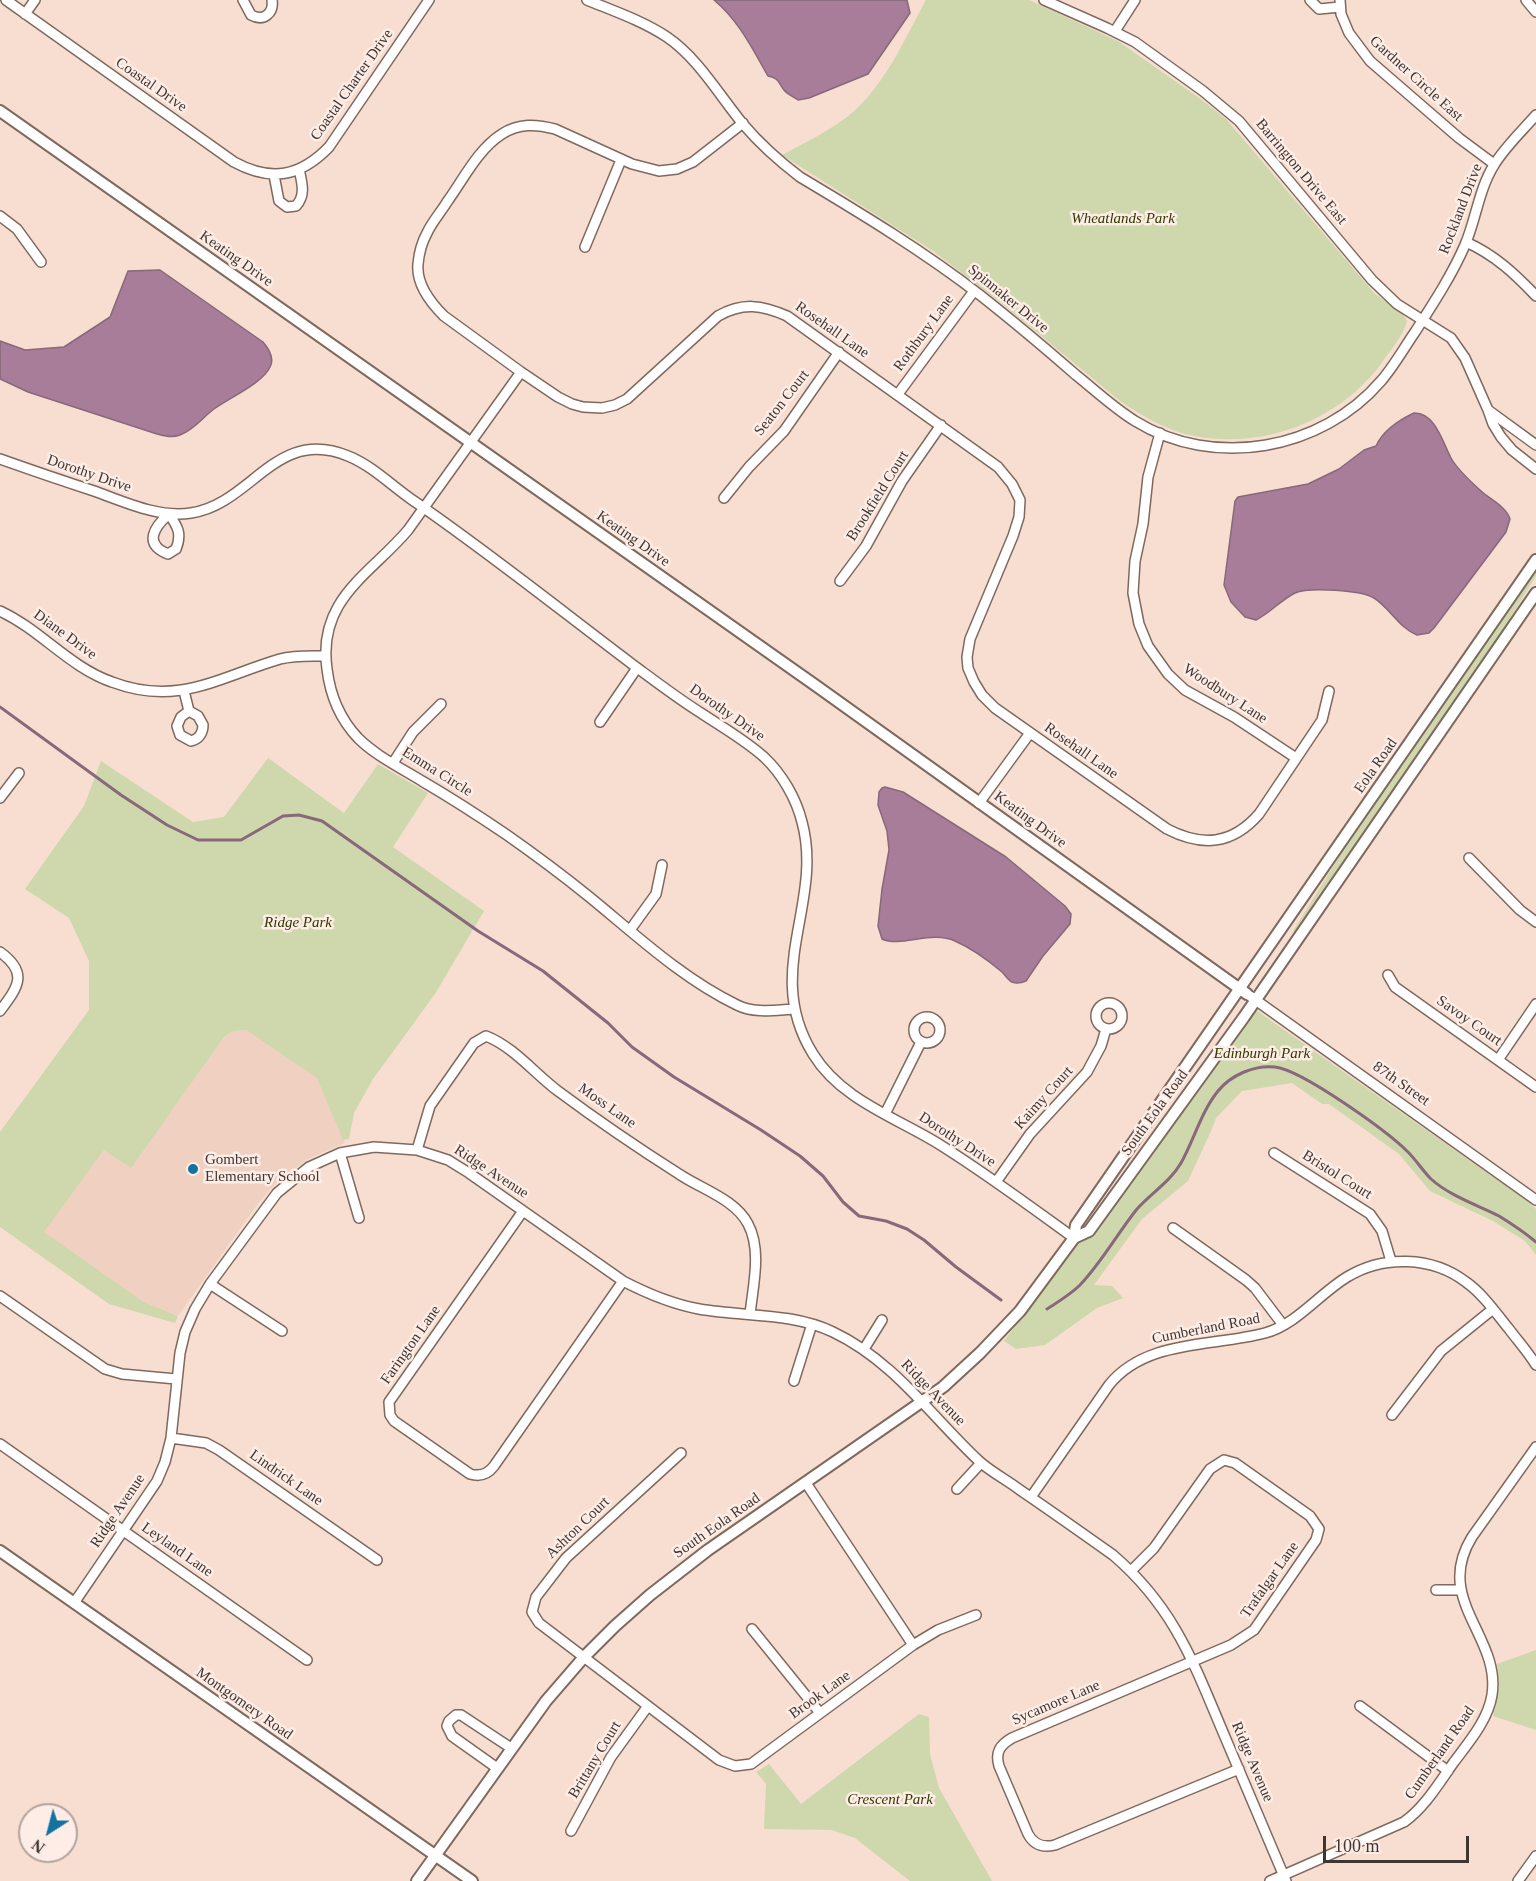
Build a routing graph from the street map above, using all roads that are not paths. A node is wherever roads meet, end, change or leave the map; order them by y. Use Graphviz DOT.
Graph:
graph roads {
  1 [pos="6,0"];
  2 [pos="35,0"];
  3 [pos="243,0"];
  4 [pos="272,0"];
  5 [pos="429,0"];
  6 [pos="587,0"];
  7 [pos="1044,0"];
  8 [pos="1135,0"];
  9 [pos="1310,0"];
  10 [pos="1526,0"];
  11 [pos="1340,4"];
  12 [pos="1536,12"];
  13 [pos="26,14"];
  14 [pos="1115,31"];
  15 [pos="0,111"];
  16 [pos="1536,115"];
  17 [pos="743,123"];
  18 [pos="621,160"];
  19 [pos="1494,164"];
  20 [pos="299,169"];
  21 [pos="286,173"];
  22 [pos="274,175"];
  23 [pos="0,216"];
  24 [pos="1466,242"];
  25 [pos="585,247"];
  26 [pos="41,262"];
  27 [pos="974,291"];
  28 [pos="1536,296"];
  29 [pos="1423,319"];
  30 [pos="839,352"];
  31 [pos="521,372"];
  32 [pos="898,394"];
  33 [pos="1488,410"];
  34 [pos="941,425"];
  35 [pos="1160,434"];
  36 [pos="470,442"];
  37 [pos="1536,445"];
  38 [pos="0,459"];
  39 [pos="1536,469"];
  40 [pos="724,498"];
  41 [pos="424,507"];
  42 [pos="1536,560"];
  43 [pos="840,581"];
  44 [pos="1536,593"];
  45 [pos="0,612"];
  46 [pos="326,656"];
  47 [pos="638,668"];
  48 [pos="184,691"];
  49 [pos="1329,691"];
  50 [pos="441,704"];
  51 [pos="189,711"];
  52 [pos="600,722"];
  53 [pos="1030,733"];
  54 [pos="1296,758"];
  55 [pos="393,763"];
  56 [pos="19,773"];
  57 [pos="0,798"];
  58 [pos="979,803"];
  59 [pos="1470,858"];
  60 [pos="662,865"];
  61 [pos="1536,922"];
  62 [pos="630,930"];
  63 [pos="0,952"];
  64 [pos="1388,975"];
  65 [pos="1248,995"];
  66 [pos="1536,1004"];
  67 [pos="795,1008"];
  68 [pos="0,1011"];
  69 [pos="1106,1029"];
  70 [pos="921,1042"];
  71 [pos="1498,1060"];
  72 [pos="1536,1087"];
  73 [pos="885,1114"];
  74 [pos="417,1150"];
  75 [pos="340,1153"];
  76 [pos="1274,1153"];
  77 [pos="996,1182"];
  78 [pos="1533,1194"];
  79 [pos="524,1211"];
  80 [pos="359,1218"];
  81 [pos="1173,1228"];
  82 [pos="1074,1238"];
  83 [pos="1390,1261"];
  84 [pos="623,1281"];
  85 [pos="210,1284"];
  86 [pos="0,1296"];
  87 [pos="1493,1309"];
  88 [pos="750,1314"];
  89 [pos="882,1320"];
  90 [pos="812,1324"];
  91 [pos="1283,1326"];
  92 [pos="282,1331"];
  93 [pos="864,1349"];
  94 [pos="1536,1365"];
  95 [pos="176,1379"];
  96 [pos="794,1381"];
  97 [pos="922,1402"];
  98 [pos="1392,1415"];
  99 [pos="171,1438"];
  100 [pos="0,1444"];
  101 [pos="1536,1447"];
  102 [pos="681,1453"];
  103 [pos="981,1462"];
  104 [pos="806,1483"];
  105 [pos="957,1488"];
  106 [pos="1031,1497"];
  107 [pos="124,1531"];
  108 [pos="0,1551"];
  109 [pos="377,1560"];
  110 [pos="1131,1571"];
  111 [pos="1436,1590"];
  112 [pos="1461,1590"];
  113 [pos="74,1603"];
  114 [pos="976,1615"];
  115 [pos="752,1629"];
  116 [pos="913,1646"];
  117 [pos="584,1657"];
  118 [pos="307,1660"];
  119 [pos="1192,1662"];
  120 [pos="648,1706"];
  121 [pos="1360,1706"];
  122 [pos="820,1713"];
  123 [pos="511,1748"];
  124 [pos="497,1768"];
  125 [pos="1239,1769"];
  126 [pos="1448,1771"];
  127 [pos="571,1831"];
  128 [pos="435,1856"];
  129 [pos="1535,1858"];
  130 [pos="1285,1878"];
  131 [pos="417,1881"];
  132 [pos="472,1881"];
  133 [pos="1270,1881"];
  134 [pos="1518,1881"];
  1 -- 13 [label="street, Coastal Drive"];
  2 -- 13 [label="street"];
  3 -- 4 [label="street"];
  5 -- 20 [label="street, Coastal Charter Drive"];
  6 -- 17 [label="street, Spinnaker Drive"];
  7 -- 14 [label="street, Barrington Drive East"];
  8 -- 14 [label="street"];
  9 -- 11 [label="street"];
  10 -- 12 [label="street"];
  11 -- 19 [label="street, Gardner Circle East"];
  13 -- 22 [label="street, Coastal Drive"];
  14 -- 29 [label="street, Barrington Drive East"];
  15 -- 36 [label="street, Keating Drive"];
  16 -- 19 [label="street, Rockland Drive"];
  17 -- 18 [label="street, Rosehall Lane"];
  17 -- 27 [label="street, Spinnaker Drive"];
  18 -- 25 [label="street"];
  18 -- 31 [label="street, Rosehall Lane"];
  19 -- 24 [label="street, Rockland Drive"];
  20 -- 21 [label="street, Coastal Charter Drive"];
  20 -- 22 [label="street"];
  21 -- 22 [label="street, Coastal Drive"];
  23 -- 26 [label="street"];
  24 -- 28 [label="street"];
  24 -- 29 [label="street, Rockland Drive"];
  27 -- 32 [label="street, Rothbury Lane"];
  27 -- 35 [label="street, Spinnaker Drive"];
  29 -- 33 [label="street, Barrington Drive East"];
  29 -- 35 [label="street, Spinnaker Drive"];
  30 -- 31 [label="street, Rosehall Lane"];
  30 -- 32 [label="street, Rosehall Lane"];
  30 -- 40 [label="street, Seaton Court"];
  31 -- 36 [label="street, Emma Circle"];
  32 -- 34 [label="street, Rosehall Lane"];
  33 -- 37 [label="street, Barrington Drive East"];
  33 -- 39 [label="street, Barrington Drive East"];
  34 -- 43 [label="street, Brookfield Court"];
  34 -- 53 [label="street, Rosehall Lane"];
  35 -- 54 [label="street, Woodbury Lane"];
  36 -- 41 [label="street, Emma Circle"];
  36 -- 58 [label="street, Keating Drive"];
  38 -- 41 [label="street, Dorothy Drive"];
  41 -- 46 [label="street, Emma Circle"];
  41 -- 47 [label="street, Dorothy Drive"];
  42 -- 65 [label="street, Eola Road"];
  44 -- 65 [label="street"];
  45 -- 48 [label="street, Diane Drive"];
  46 -- 48 [label="street, Diane Drive"];
  46 -- 55 [label="street, Emma Circle"];
  47 -- 52 [label="street"];
  47 -- 67 [label="street, Dorothy Drive"];
  48 -- 51 [label="street"];
  49 -- 54 [label="street, Rosehall Lane"];
  50 -- 55 [label="street"];
  53 -- 54 [label="street, Rosehall Lane"];
  53 -- 58 [label="street"];
  55 -- 62 [label="street, Emma Circle"];
  56 -- 57 [label="street"];
  58 -- 65 [label="street, Keating Drive"];
  59 -- 61 [label="street"];
  60 -- 62 [label="street"];
  62 -- 67 [label="street, Emma Circle"];
  63 -- 68 [label="street"];
  64 -- 71 [label="street, Savoy Court"];
  65 -- 78 [label="street, 87th Street"];
  65 -- 82 [label="street, South Eola Road"];
  65 -- 82 [label="street, South Eola Road"];
  66 -- 71 [label="street"];
  67 -- 73 [label="street, Dorothy Drive"];
  69 -- 77 [label="street, Kaimy Court"];
  70 -- 73 [label="street"];
  71 -- 72 [label="street, Savoy Court"];
  73 -- 77 [label="street, Dorothy Drive"];
  74 -- 75 [label="street, Ridge Avenue"];
  74 -- 79 [label="street, Ridge Avenue"];
  74 -- 88 [label="street, Moss Lane"];
  75 -- 80 [label="street"];
  75 -- 85 [label="street, Ridge Avenue"];
  76 -- 83 [label="street, Bristol Court"];
  77 -- 82 [label="street, Dorothy Drive"];
  79 -- 84 [label="street, Ridge Avenue"];
  79 -- 84 [label="street, Farington Lane"];
  81 -- 91 [label="street"];
  82 -- 97 [label="street, South Eola Road"];
  83 -- 87 [label="street, Cumberland Road"];
  83 -- 91 [label="street, Cumberland Road"];
  84 -- 88 [label="street, Ridge Avenue"];
  85 -- 92 [label="street"];
  85 -- 95 [label="street, Ridge Avenue"];
  86 -- 95 [label="street"];
  87 -- 94 [label="street, Cumberland Road"];
  87 -- 98 [label="street"];
  88 -- 90 [label="street, Ridge Avenue"];
  89 -- 93 [label="street"];
  90 -- 93 [label="street, Ridge Avenue"];
  90 -- 96 [label="street"];
  91 -- 106 [label="street, Cumberland Road"];
  93 -- 97 [label="street, Ridge Avenue"];
  95 -- 99 [label="street, Ridge Avenue"];
  97 -- 103 [label="street, Ridge Avenue"];
  97 -- 104 [label="street, South Eola Road"];
  99 -- 107 [label="street, Ridge Avenue"];
  99 -- 109 [label="street, Lindrick Lane"];
  100 -- 107 [label="street, Leyland Lane"];
  101 -- 112 [label="street, Cumberland Road"];
  102 -- 117 [label="street, Ashton Court"];
  103 -- 105 [label="street"];
  103 -- 106 [label="street, Ridge Avenue"];
  104 -- 116 [label="street"];
  104 -- 117 [label="street, South Eola Road"];
  106 -- 110 [label="street, Ridge Avenue"];
  107 -- 113 [label="street, Ridge Avenue"];
  107 -- 118 [label="street, Leyland Lane"];
  108 -- 113 [label="street, Montgomery Road"];
  110 -- 119 [label="street, Ridge Avenue"];
  110 -- 119 [label="street, Trafalgar Lane"];
  111 -- 112 [label="street"];
  112 -- 126 [label="street, Cumberland Road"];
  113 -- 128 [label="street, Montgomery Road"];
  114 -- 116 [label="street, Brook Lane"];
  115 -- 122 [label="street"];
  116 -- 122 [label="street, Brook Lane"];
  117 -- 120 [label="street, Brook Lane"];
  117 -- 123 [label="street, South Eola Road"];
  119 -- 125 [label="street, Ridge Avenue"];
  119 -- 125 [label="street, Sycamore Lane"];
  120 -- 122 [label="street, Brook Lane"];
  120 -- 127 [label="street, Brittany Court"];
  121 -- 126 [label="street"];
  123 -- 124 [label="street, South Eola Road"];
  123 -- 124 [label="street"];
  124 -- 128 [label="street, South Eola Road"];
  125 -- 130 [label="street, Ridge Avenue"];
  126 -- 130 [label="street, Cumberland Road"];
  128 -- 131 [label="street, South Eola Road"];
  128 -- 132 [label="street, Montgomery Road"];
  129 -- 134 [label="street"];
  130 -- 133 [label="street, Cumberland Road"];
}
